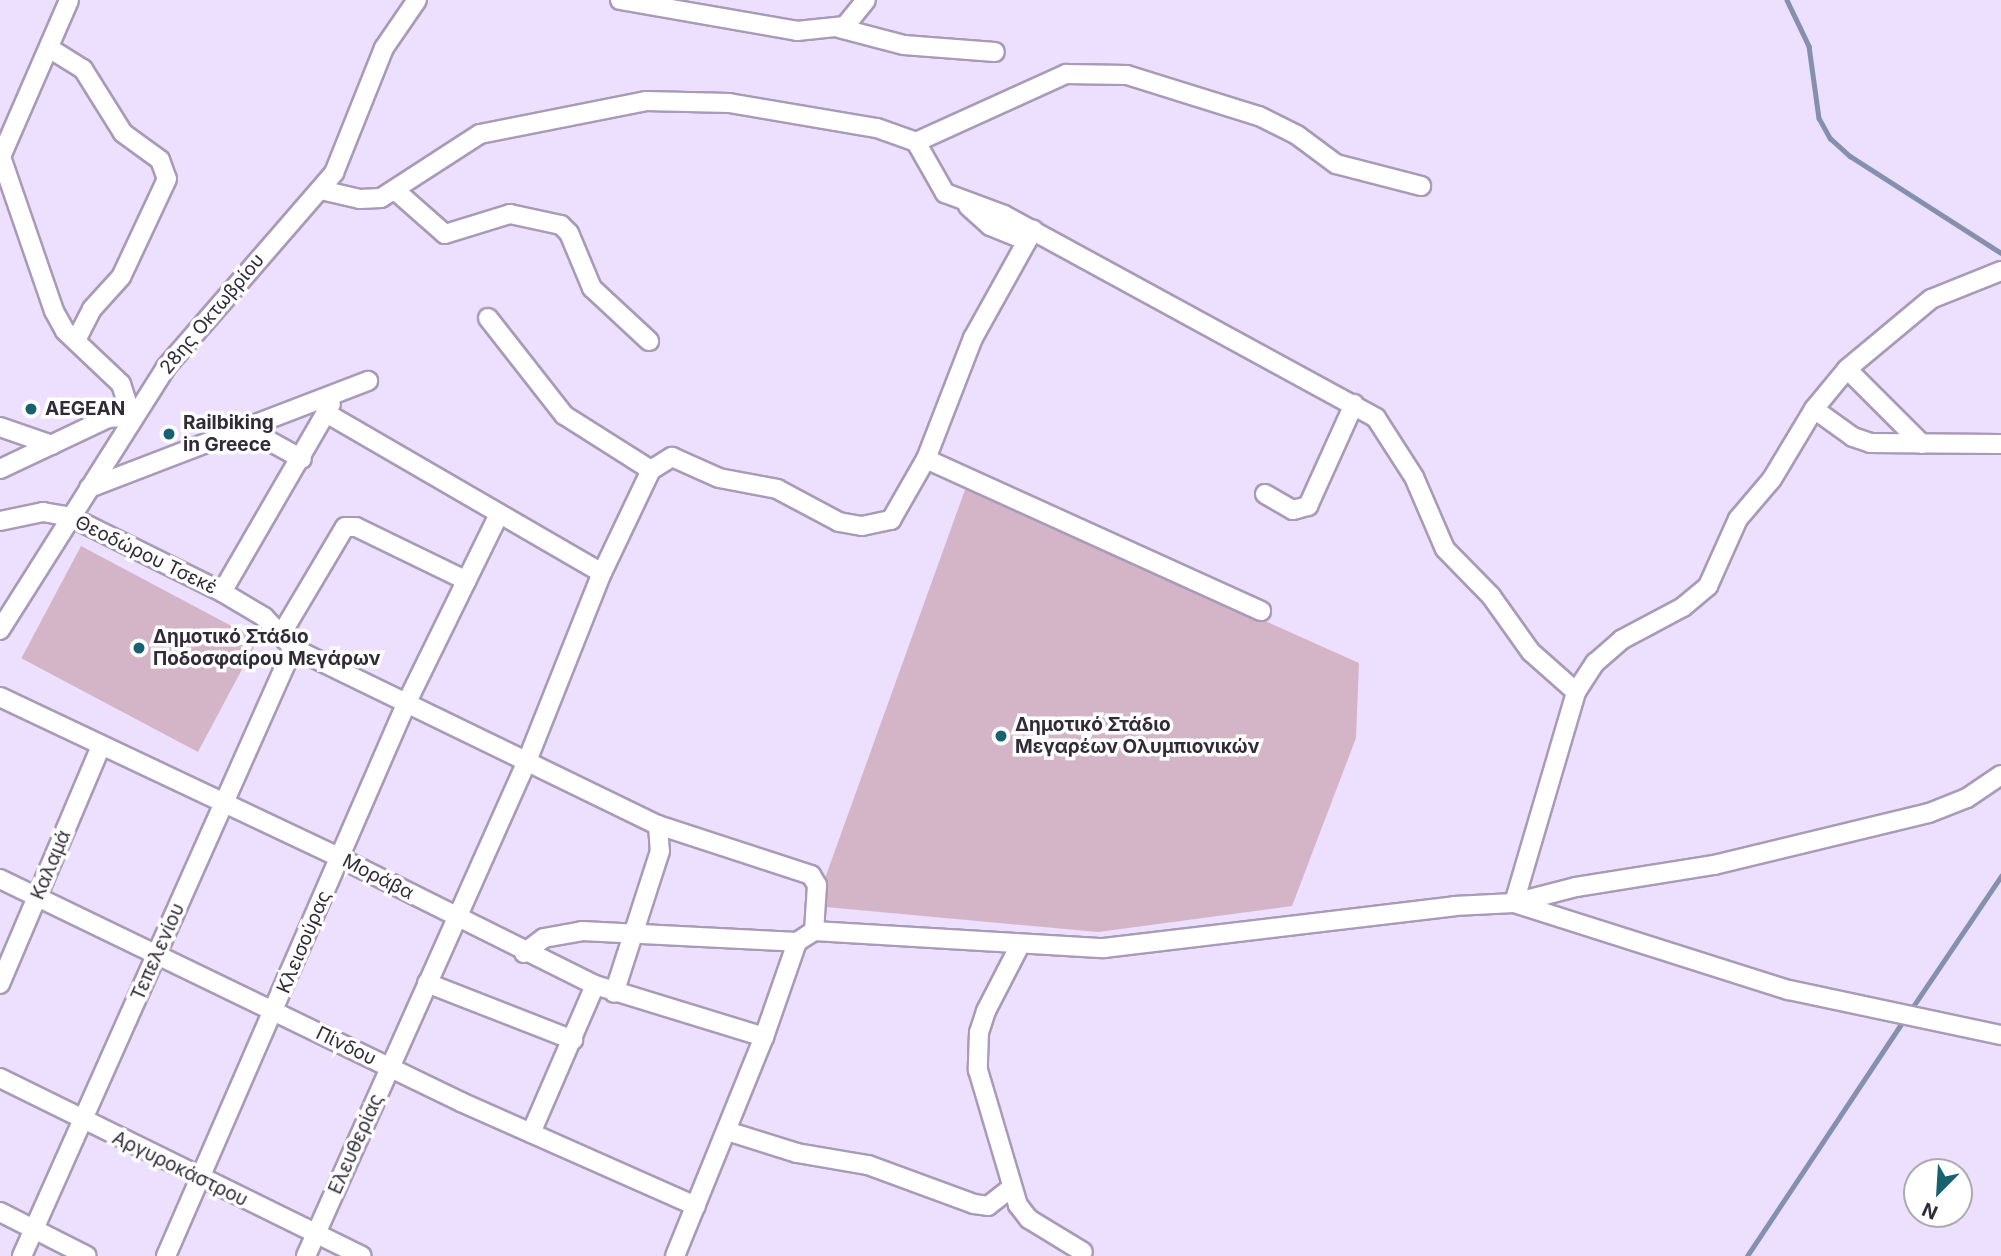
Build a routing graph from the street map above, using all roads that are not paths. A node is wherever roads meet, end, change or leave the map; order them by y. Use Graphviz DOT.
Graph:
graph roads {
  1 [pos="69,0"];
  2 [pos="417,0"];
  3 [pos="620,0"];
  4 [pos="866,0"];
  5 [pos="703,8"];
  6 [pos="839,28"];
  7 [pos="49,48"];
  8 [pos="995,52"];
  9 [pos="916,142"];
  10 [pos="1,157"];
  11 [pos="1421,186"];
  12 [pos="321,190"];
  13 [pos="396,191"];
  14 [pos="1030,235"];
  15 [pos="2001,271"];
  16 [pos="488,318"];
  17 [pos="76,341"];
  18 [pos="649,341"];
  19 [pos="1847,369"];
  20 [pos="368,381"];
  21 [pos="337,393"];
  22 [pos="1354,404"];
  23 [pos="1814,409"];
  24 [pos="326,413"];
  25 [pos="132,417"];
  26 [pos="0,427"];
  27 [pos="244,427"];
  28 [pos="1922,444"];
  29 [pos="2001,444"];
  30 [pos="52,445"];
  31 [pos="302,459"];
  32 [pos="926,459"];
  33 [pos="0,469"];
  34 [pos="651,470"];
  35 [pos="89,488"];
  36 [pos="1265,494"];
  37 [pos="498,516"];
  38 [pos="71,517"];
  39 [pos="0,521"];
  40 [pos="602,573"];
  41 [pos="467,581"];
  42 [pos="222,592"];
  43 [pos="1261,611"];
  44 [pos="0,630"];
  45 [pos="282,633"];
  46 [pos="293,648"];
  47 [pos="1576,691"];
  48 [pos="0,698"];
  49 [pos="407,702"];
  50 [pos="101,746"];
  51 [pos="527,761"];
  52 [pos="2001,775"];
  53 [pos="225,803"];
  54 [pos="658,825"];
  55 [pos="340,858"];
  56 [pos="0,879"];
  57 [pos="38,898"];
  58 [pos="1514,903"];
  59 [pos="458,918"];
  60 [pos="632,932"];
  61 [pos="814,932"];
  62 [pos="797,942"];
  63 [pos="1020,945"];
  64 [pos="524,953"];
  65 [pos="157,955"];
  66 [pos="427,983"];
  67 [pos="0,984"];
  68 [pos="595,985"];
  69 [pos="614,993"];
  70 [pos="274,1010"];
  71 [pos="2001,1035"];
  72 [pos="764,1037"];
  73 [pos="572,1040"];
  74 [pos="390,1067"];
  75 [pos="0,1078"];
  76 [pos="84,1122"];
  77 [pos="726,1130"];
  78 [pos="531,1133"];
  79 [pos="200,1178"];
  80 [pos="1012,1188"];
  81 [pos="696,1206"];
  82 [pos="0,1212"];
  83 [pos="35,1230"];
  84 [pos="315,1236"];
  85 [pos="1083,1252"];
  86 [pos="22,1256"];
  87 [pos="87,1256"];
  88 [pos="166,1256"];
  89 [pos="306,1256"];
  90 [pos="362,1256"];
  91 [pos="675,1256"];
  1 -- 7 [label="street"];
  2 -- 12 [label="street, 28ης Οκτωβρίου"];
  3 -- 5 [label="street"];
  4 -- 6 [label="street"];
  5 -- 6 [label="street"];
  6 -- 8 [label="street"];
  7 -- 10 [label="street"];
  7 -- 17 [label="street"];
  9 -- 11 [label="street"];
  9 -- 13 [label="street"];
  9 -- 14 [label="street"];
  10 -- 17 [label="street"];
  12 -- 13 [label="street"];
  12 -- 25 [label="street, 28ης Οκτωβρίου"];
  13 -- 18 [label="street"];
  14 -- 22 [label="street"];
  14 -- 32 [label="street"];
  15 -- 19 [label="street"];
  16 -- 34 [label="street"];
  17 -- 25 [label="street"];
  19 -- 23 [label="street"];
  19 -- 28 [label="street"];
  20 -- 21 [label="street"];
  21 -- 24 [label="street"];
  21 -- 27 [label="street"];
  22 -- 36 [label="street"];
  22 -- 47 [label="street"];
  23 -- 28 [label="street"];
  23 -- 47 [label="street"];
  24 -- 31 [label="street"];
  24 -- 37 [label="street"];
  25 -- 30 [label="street"];
  25 -- 35 [label="street, 28ης Οκτωβρίου"];
  26 -- 30 [label="street"];
  27 -- 31 [label="street"];
  27 -- 35 [label="street"];
  28 -- 29 [label="street"];
  30 -- 33 [label="street"];
  31 -- 42 [label="street"];
  32 -- 34 [label="street"];
  32 -- 43 [label="street"];
  34 -- 40 [label="street, Ελευθερίας"];
  35 -- 38 [label="street, 28ης Οκτωβρίου"];
  37 -- 40 [label="street"];
  37 -- 41 [label="street, Κλεισούρας"];
  38 -- 39 [label="street, Θεοδώρου Τσεκέ"];
  38 -- 42 [label="street, Θεοδώρου Τσεκέ"];
  38 -- 44 [label="street, 28ης Οκτωβρίου"];
  40 -- 51 [label="street, Ελευθερίας"];
  41 -- 45 [label="street"];
  41 -- 49 [label="street, Κλεισούρας"];
  42 -- 45 [label="street, Θεοδώρου Τσεκέ"];
  45 -- 46 [label="street, Θεοδώρου Τσεκέ"];
  46 -- 49 [label="street"];
  46 -- 53 [label="street, Τεπελενίου"];
  47 -- 58 [label="street"];
  48 -- 50 [label="street, Μοράβα"];
  49 -- 51 [label="street"];
  49 -- 55 [label="street, Κλεισούρας"];
  50 -- 53 [label="street, Μοράβα"];
  50 -- 57 [label="street, Καλαμά"];
  51 -- 54 [label="street"];
  51 -- 59 [label="street, Ελευθερίας"];
  52 -- 58 [label="street"];
  53 -- 55 [label="street, Μοράβα"];
  53 -- 65 [label="street, Τεπελενίου"];
  54 -- 60 [label="street"];
  54 -- 61 [label="street"];
  55 -- 59 [label="street, Μοράβα"];
  55 -- 70 [label="street, Κλεισούρας"];
  56 -- 57 [label="street, Πίνδου"];
  57 -- 65 [label="street, Πίνδου"];
  57 -- 67 [label="street, Καλαμά"];
  58 -- 63 [label="street"];
  58 -- 71 [label="street"];
  59 -- 64 [label="street, Μοράβα"];
  59 -- 66 [label="street, Ελευθερίας"];
  60 -- 62 [label="street"];
  60 -- 64 [label="street"];
  60 -- 69 [label="street"];
  61 -- 62 [label="street"];
  61 -- 63 [label="street"];
  62 -- 72 [label="street"];
  63 -- 80 [label="street"];
  64 -- 68 [label="street, Μοράβα"];
  65 -- 70 [label="street, Πίνδου"];
  65 -- 76 [label="street, Τεπελενίου"];
  66 -- 73 [label="street"];
  66 -- 74 [label="street, Ελευθερίας"];
  68 -- 69 [label="street, Μοράβα"];
  68 -- 73 [label="street"];
  69 -- 72 [label="street, Μοράβα"];
  70 -- 74 [label="street, Πίνδου"];
  70 -- 79 [label="street, Κλεισούρας"];
  72 -- 77 [label="street"];
  73 -- 78 [label="street"];
  74 -- 78 [label="street, Πίνδου"];
  74 -- 84 [label="street, Ελευθερίας"];
  75 -- 76 [label="street, Αργυροκάστρου"];
  76 -- 79 [label="street, Αργυροκάστρου"];
  76 -- 83 [label="street, Τεπελενίου"];
  77 -- 80 [label="street"];
  77 -- 81 [label="street"];
  78 -- 81 [label="street, Πίνδου"];
  79 -- 84 [label="street, Αργυροκάστρου"];
  79 -- 88 [label="street, Κλεισούρας"];
  80 -- 85 [label="street"];
  81 -- 91 [label="street"];
  82 -- 83 [label="street"];
  83 -- 86 [label="street, Τεπελενίου"];
  83 -- 87 [label="street"];
  84 -- 89 [label="street, Ελευθερίας"];
  84 -- 90 [label="street, Αργυροκάστρου"];
}
